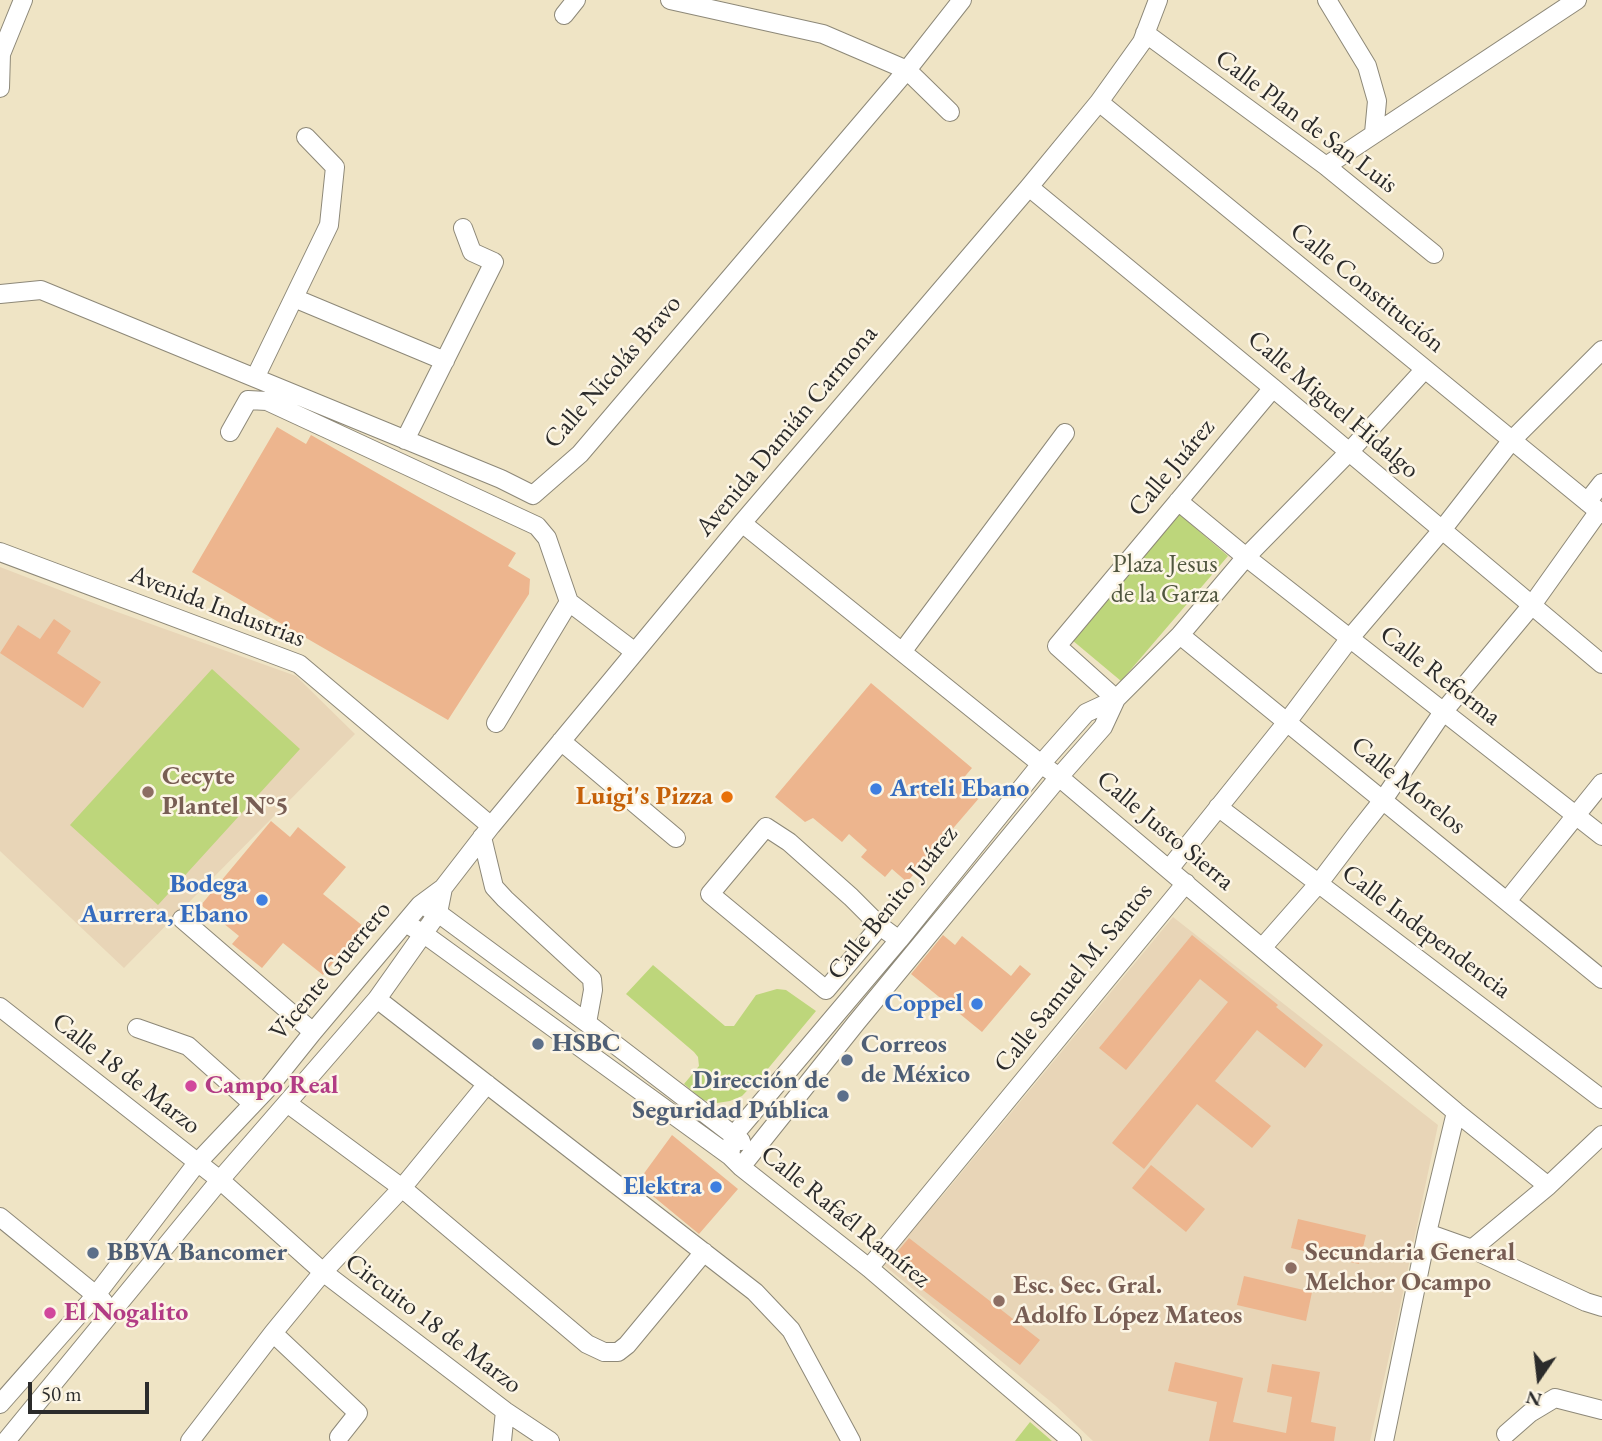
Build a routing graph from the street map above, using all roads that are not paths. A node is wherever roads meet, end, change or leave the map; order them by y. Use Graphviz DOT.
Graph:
graph roads {
  1 [pos="23,0"];
  2 [pos="576,0"];
  3 [pos="670,0"];
  4 [pos="962,0"];
  5 [pos="1158,0"];
  6 [pos="1577,0"];
  7 [pos="1329,1"];
  8 [pos="564,15"];
  9 [pos="1145,33"];
  10 [pos="907,70"];
  11 [pos="0,88"];
  12 [pos="1099,102"];
  13 [pos="950,112"];
  14 [pos="1374,133"];
  15 [pos="306,137"];
  16 [pos="1326,166"];
  17 [pos="1030,187"];
  18 [pos="463,228"];
  19 [pos="1434,254"];
  20 [pos="0,294"];
  21 [pos="295,298"];
  22 [pos="1602,350"];
  23 [pos="445,361"];
  24 [pos="1425,369"];
  25 [pos="255,378"];
  26 [pos="1273,388"];
  27 [pos="230,432"];
  28 [pos="1065,433"];
  29 [pos="405,440"];
  30 [pos="1512,440"];
  31 [pos="1349,452"];
  32 [pos="1602,483"];
  33 [pos="1178,501"];
  34 [pos="1596,509"];
  35 [pos="742,523"];
  36 [pos="1442,530"];
  37 [pos="0,552"];
  38 [pos="1246,557"];
  39 [pos="569,601"];
  40 [pos="1532,605"];
  41 [pos="1180,635"];
  42 [pos="1350,638"];
  43 [pos="635,652"];
  44 [pos="902,652"];
  45 [pos="1602,664"];
  46 [pos="1116,699"];
  47 [pos="1443,712"];
  48 [pos="1287,722"];
  49 [pos="496,723"];
  50 [pos="561,741"];
  51 [pos="1041,764"];
  52 [pos="1059,777"];
  53 [pos="1602,783"];
  54 [pos="1383,800"];
  55 [pos="1218,807"];
  56 [pos="1576,816"];
  57 [pos="486,831"];
  58 [pos="1602,836"];
  59 [pos="676,838"];
  60 [pos="1169,869"];
  61 [pos="1186,883"];
  62 [pos="1319,883"];
  63 [pos="443,888"];
  64 [pos="1507,901"];
  65 [pos="420,905"];
  66 [pos="438,913"];
  67 [pos="183,919"];
  68 [pos="405,923"];
  69 [pos="880,926"];
  70 [pos="424,934"];
  71 [pos="899,940"];
  72 [pos="1262,948"];
  73 [pos="1602,979"];
  74 [pos="377,999"];
  75 [pos="0,1007"];
  76 [pos="841,1010"];
  77 [pos="587,1023"];
  78 [pos="856,1023"];
  79 [pos="137,1028"];
  80 [pos="313,1032"];
  81 [pos="487,1084"];
  82 [pos="1602,1099"];
  83 [pos="287,1103"];
  84 [pos="253,1104"];
  85 [pos="1456,1112"];
  86 [pos="1602,1135"];
  87 [pos="733,1136"];
  88 [pos="753,1149"];
  89 [pos="735,1161"];
  90 [pos="197,1163"];
  91 [pos="220,1180"];
  92 [pos="1548,1186"];
  93 [pos="402,1188"];
  94 [pos="0,1217"];
  95 [pos="1427,1233"];
  96 [pos="1472,1249"];
  97 [pos="704,1252"];
  98 [pos="869,1268"];
  99 [pos="323,1272"];
  100 [pos="96,1295"];
  101 [pos="1602,1307"];
  102 [pos="113,1310"];
  103 [pos="272,1333"];
  104 [pos="0,1404"];
  105 [pos="1602,1409"];
  106 [pos="0,1410"];
  107 [pos="505,1411"];
  108 [pos="19,1425"];
  109 [pos="1506,1434"];
  110 [pos="339,1437"];
  111 [pos="6,1441"];
  112 [pos="190,1441"];
  113 [pos="502,1441"];
  114 [pos="550,1441"];
  115 [pos="851,1441"];
  116 [pos="1072,1441"];
  117 [pos="1384,1441"];
  1 -- 11 [label="street"];
  2 -- 8 [label="street"];
  3 -- 10 [label="street"];
  4 -- 10 [label="street, Calle Nicolás Bravo"];
  5 -- 9 [label="street, Avenida Damián Carmona"];
  6 -- 14 [label="street"];
  7 -- 14 [label="street"];
  9 -- 12 [label="street, Avenida Damián Carmona"];
  9 -- 16 [label="street, Calle Plan de San Luis"];
  10 -- 13 [label="street"];
  10 -- 29 [label="street, Calle Nicolás Bravo"];
  12 -- 17 [label="street, Avenida Damián Carmona"];
  12 -- 24 [label="street, Calle Constitución"];
  14 -- 16 [label="street"];
  15 -- 21 [label="street"];
  16 -- 19 [label="street, Calle Plan de San Luis"];
  17 -- 26 [label="street, Calle Miguel Hidalgo"];
  17 -- 35 [label="street, Avenida Damián Carmona"];
  18 -- 23 [label="street"];
  20 -- 25 [label="street, Calle Nicolás Bravo"];
  21 -- 23 [label="street"];
  21 -- 25 [label="street"];
  22 -- 30 [label="street"];
  23 -- 29 [label="street"];
  24 -- 30 [label="street, Calle Constitución"];
  24 -- 31 [label="street, Calle Benito Juárez"];
  25 -- 29 [label="street, Calle Nicolás Bravo"];
  26 -- 31 [label="street, Calle Miguel Hidalgo"];
  26 -- 33 [label="street, Calle Juárez"];
  27 -- 39 [label="street"];
  28 -- 44 [label="street"];
  30 -- 34 [label="street, Calle Constitución"];
  30 -- 36 [label="street"];
  31 -- 36 [label="street, Calle Miguel Hidalgo"];
  31 -- 38 [label="street, Calle Benito Juárez"];
  32 -- 34 [label="street"];
  33 -- 38 [label="street, Calle Reforma"];
  33 -- 46 [label="street, Calle Juárez"];
  34 -- 40 [label="street"];
  35 -- 43 [label="street, Avenida Damián Carmona"];
  35 -- 44 [label="street, Calle Justo Sierra"];
  36 -- 40 [label="street, Calle Miguel Hidalgo"];
  36 -- 42 [label="street"];
  37 -- 57 [label="street, Avenida Industrias"];
  38 -- 41 [label="street, Calle Benito Juárez"];
  38 -- 42 [label="street, Calle Reforma"];
  39 -- 43 [label="street"];
  39 -- 49 [label="street"];
  40 -- 45 [label="street, Calle Miguel Hidalgo"];
  40 -- 47 [label="street"];
  41 -- 46 [label="street, Calle Benito Juárez"];
  41 -- 48 [label="street, Calle Morelos"];
  42 -- 47 [label="street, Calle Reforma"];
  42 -- 48 [label="street"];
  43 -- 50 [label="street, Avenida Damián Carmona"];
  44 -- 51 [label="street, Calle Justo Sierra"];
  46 -- 51 [label="street, Calle Benito Juárez"];
  46 -- 52 [label="street, Calle Benito Juárez"];
  47 -- 54 [label="street"];
  47 -- 56 [label="street, Calle Reforma"];
  48 -- 54 [label="street, Calle Morelos"];
  48 -- 55 [label="street"];
  50 -- 57 [label="street, Avenida Damián Carmona"];
  50 -- 59 [label="street"];
  51 -- 52 [label="street, Calle Justo Sierra"];
  51 -- 71 [label="street, Calle Benito Juárez"];
  52 -- 60 [label="street, Calle Justo Sierra"];
  52 -- 78 [label="street, Calle Benito Juárez"];
  53 -- 56 [label="street"];
  54 -- 62 [label="street"];
  54 -- 64 [label="street, Calle Morelos"];
  55 -- 60 [label="street"];
  55 -- 62 [label="street, Calle Independencia"];
  56 -- 58 [label="street, Calle Reforma"];
  56 -- 64 [label="street"];
  57 -- 63 [label="street, Avenida Damián Carmona"];
  57 -- 77 [label="street"];
  60 -- 61 [label="street, Calle Justo Sierra"];
  61 -- 72 [label="street, Calle Justo Sierra"];
  61 -- 98 [label="street, Calle Samuel M. Santos"];
  62 -- 72 [label="street"];
  62 -- 82 [label="street, Calle Independencia"];
  63 -- 65 [label="street, Avenida Damián Carmona"];
  63 -- 66 [label="street, Avenida Damián Carmona"];
  64 -- 73 [label="street, Calle Morelos"];
  65 -- 66 [label="street, Calle Rafaél Ramírez"];
  65 -- 68 [label="street, Vicente Guerrero"];
  66 -- 70 [label="street, Vicente Guerrero"];
  66 -- 77 [label="street, Calle Rafaél Ramírez"];
  67 -- 80 [label="street"];
  68 -- 70 [label="street, Calle Rafaél Ramírez"];
  68 -- 80 [label="street, Vicente Guerrero"];
  69 -- 69 [label="street"];
  69 -- 71 [label="street"];
  70 -- 74 [label="street, Vicente Guerrero"];
  70 -- 89 [label="street, Calle Rafaél Ramírez"];
  71 -- 76 [label="street, Calle Benito Juárez"];
  72 -- 85 [label="street, Calle Justo Sierra"];
  74 -- 81 [label="street"];
  74 -- 83 [label="street, Vicente Guerrero"];
  75 -- 90 [label="street, Calle 18 de Marzo"];
  76 -- 78 [label="street"];
  76 -- 87 [label="street, Calle Benito Juárez"];
  77 -- 87 [label="street, Calle Rafaél Ramírez"];
  78 -- 88 [label="street, Calle Benito Juárez"];
  79 -- 84 [label="street"];
  80 -- 84 [label="street, Vicente Guerrero"];
  81 -- 93 [label="street"];
  81 -- 97 [label="street"];
  83 -- 91 [label="street, Vicente Guerrero"];
  83 -- 93 [label="street"];
  84 -- 90 [label="street, Vicente Guerrero"];
  85 -- 92 [label="street, Calle Justo Sierra"];
  85 -- 95 [label="street"];
  86 -- 92 [label="street"];
  87 -- 88 [label="street, Calle Rafaél Ramírez"];
  87 -- 89 [label="street"];
  88 -- 89 [label="street, Calle Benito Juárez"];
  89 -- 98 [label="street, Calle Rafaél Ramírez"];
  90 -- 91 [label="street, Calle 18 de Marzo"];
  90 -- 100 [label="street, Vicente Guerrero"];
  91 -- 99 [label="street, Calle 18 de Marzo"];
  91 -- 102 [label="street, Vicente Guerrero"];
  92 -- 96 [label="street"];
  93 -- 97 [label="street"];
  93 -- 99 [label="street"];
  94 -- 100 [label="street"];
  95 -- 96 [label="street"];
  95 -- 117 [label="street"];
  96 -- 101 [label="street"];
  97 -- 115 [label="street"];
  98 -- 116 [label="street, Calle Rafaél Ramírez"];
  99 -- 103 [label="street, Circuito 18 de Marzo"];
  99 -- 107 [label="street, Circuito 18 de Marzo"];
  100 -- 102 [label="street"];
  100 -- 104 [label="street, Vicente Guerrero"];
  102 -- 108 [label="street, Vicente Guerrero"];
  103 -- 110 [label="street"];
  103 -- 112 [label="street, Circuito 18 de Marzo"];
  105 -- 109 [label="street"];
  106 -- 108 [label="street"];
  107 -- 113 [label="street"];
  107 -- 114 [label="street, Circuito 18 de Marzo"];
  108 -- 111 [label="street, Vicente Guerrero"];
}
